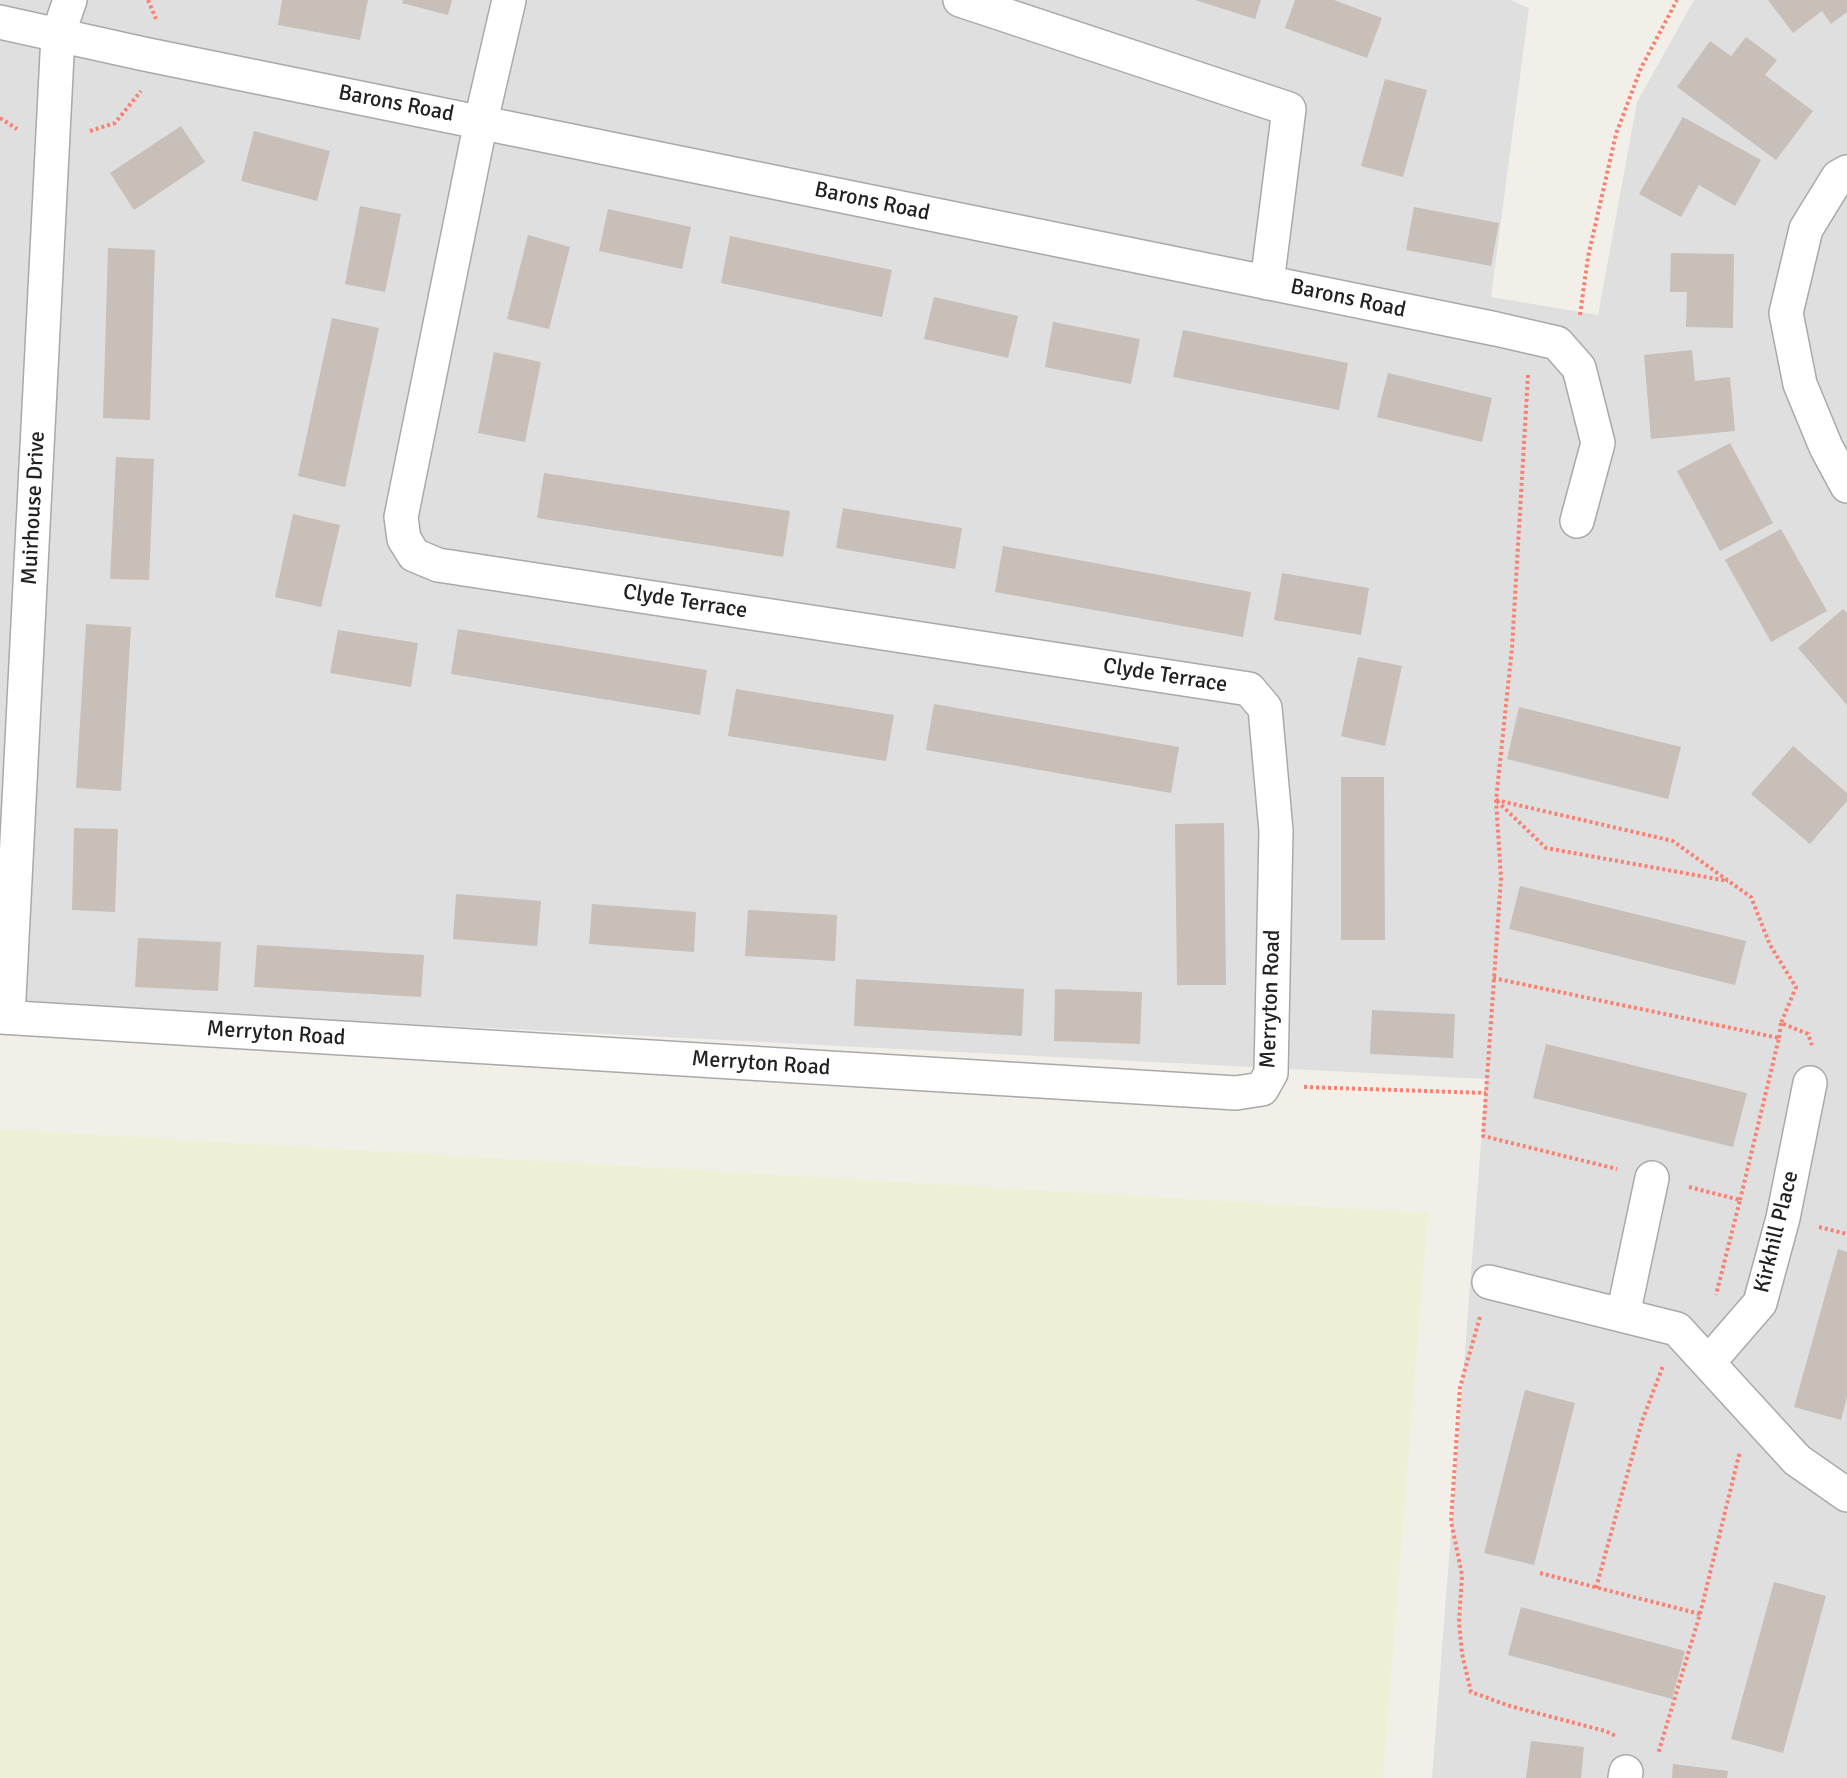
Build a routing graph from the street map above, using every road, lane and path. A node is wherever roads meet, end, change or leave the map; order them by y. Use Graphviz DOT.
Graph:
graph roads {
  1 [pos="70,0"];
  2 [pos="148,0"];
  3 [pos="509,0"];
  4 [pos="960,0"];
  5 [pos="1677,0"];
  6 [pos="0,22"];
  7 [pos="58,35"];
  8 [pos="158,56"];
  9 [pos="0,118"];
  10 [pos="481,121"];
  11 [pos="52,142"];
  12 [pos="1847,172"];
  13 [pos="1267,283"];
  14 [pos="1530,338"];
  15 [pos="1574,362"];
  16 [pos="1847,486"];
  17 [pos="1577,521"];
  18 [pos="1496,800"];
  19 [pos="1276,831"];
  20 [pos="1730,882"];
  21 [pos="1493,978"];
  22 [pos="4,1017"];
  23 [pos="1781,1023"];
  24 [pos="1779,1038"];
  25 [pos="1810,1083"];
  26 [pos="1262,1089"];
  27 [pos="1486,1093"];
  28 [pos="1652,1178"];
  29 [pos="1740,1200"];
  30 [pos="1490,1282"];
  31 [pos="1623,1315"];
  32 [pos="1691,1344"];
  33 [pos="1750,1409"];
  34 [pos="1847,1496"];
  35 [pos="1540,1573"];
  36 [pos="1596,1588"];
  37 [pos="1700,1614"];
  38 [pos="1631,1760"];
  1 -- 7 [label="street, Muirhouse Drive"];
  2 -- 8 [label="path"];
  3 -- 10 [label="street, Clyde Terrace"];
  4 -- 13 [label="street"];
  5 -- 15 [label="path"];
  6 -- 7 [label="street, Barons Road"];
  7 -- 8 [label="street, Barons Road"];
  7 -- 11 [label="street, Muirhouse Drive"];
  8 -- 10 [label="street, Barons Road"];
  8 -- 11 [label="path"];
  9 -- 11 [label="path"];
  10 -- 13 [label="street, Barons Road"];
  10 -- 19 [label="street, Clyde Terrace"];
  11 -- 22 [label="street, Muirhouse Drive"];
  12 -- 16 [label="street"];
  13 -- 14 [label="street, Barons Road"];
  14 -- 15 [label="street, Barons Road"];
  14 -- 18 [label="path"];
  15 -- 17 [label="street, Barons Road"];
  18 -- 20 [label="path"];
  18 -- 20 [label="path"];
  18 -- 21 [label="path"];
  19 -- 26 [label="street, Merryton Road"];
  20 -- 23 [label="path"];
  21 -- 24 [label="path"];
  21 -- 27 [label="path"];
  22 -- 26 [label="street, Merryton Road"];
  23 -- 24 [label="path"];
  23 -- 25 [label="path"];
  24 -- 29 [label="path"];
  25 -- 32 [label="street, Kirkhill Place"];
  26 -- 27 [label="path"];
  27 -- 28 [label="path"];
  28 -- 29 [label="path"];
  28 -- 31 [label="street"];
  29 -- 32 [label="path"];
  30 -- 31 [label="street"];
  30 -- 38 [label="path"];
  31 -- 32 [label="street"];
  32 -- 33 [label="street"];
  32 -- 36 [label="path"];
  33 -- 34 [label="street"];
  33 -- 37 [label="path"];
  35 -- 36 [label="path"];
  36 -- 37 [label="path"];
  37 -- 38 [label="path"];
}
